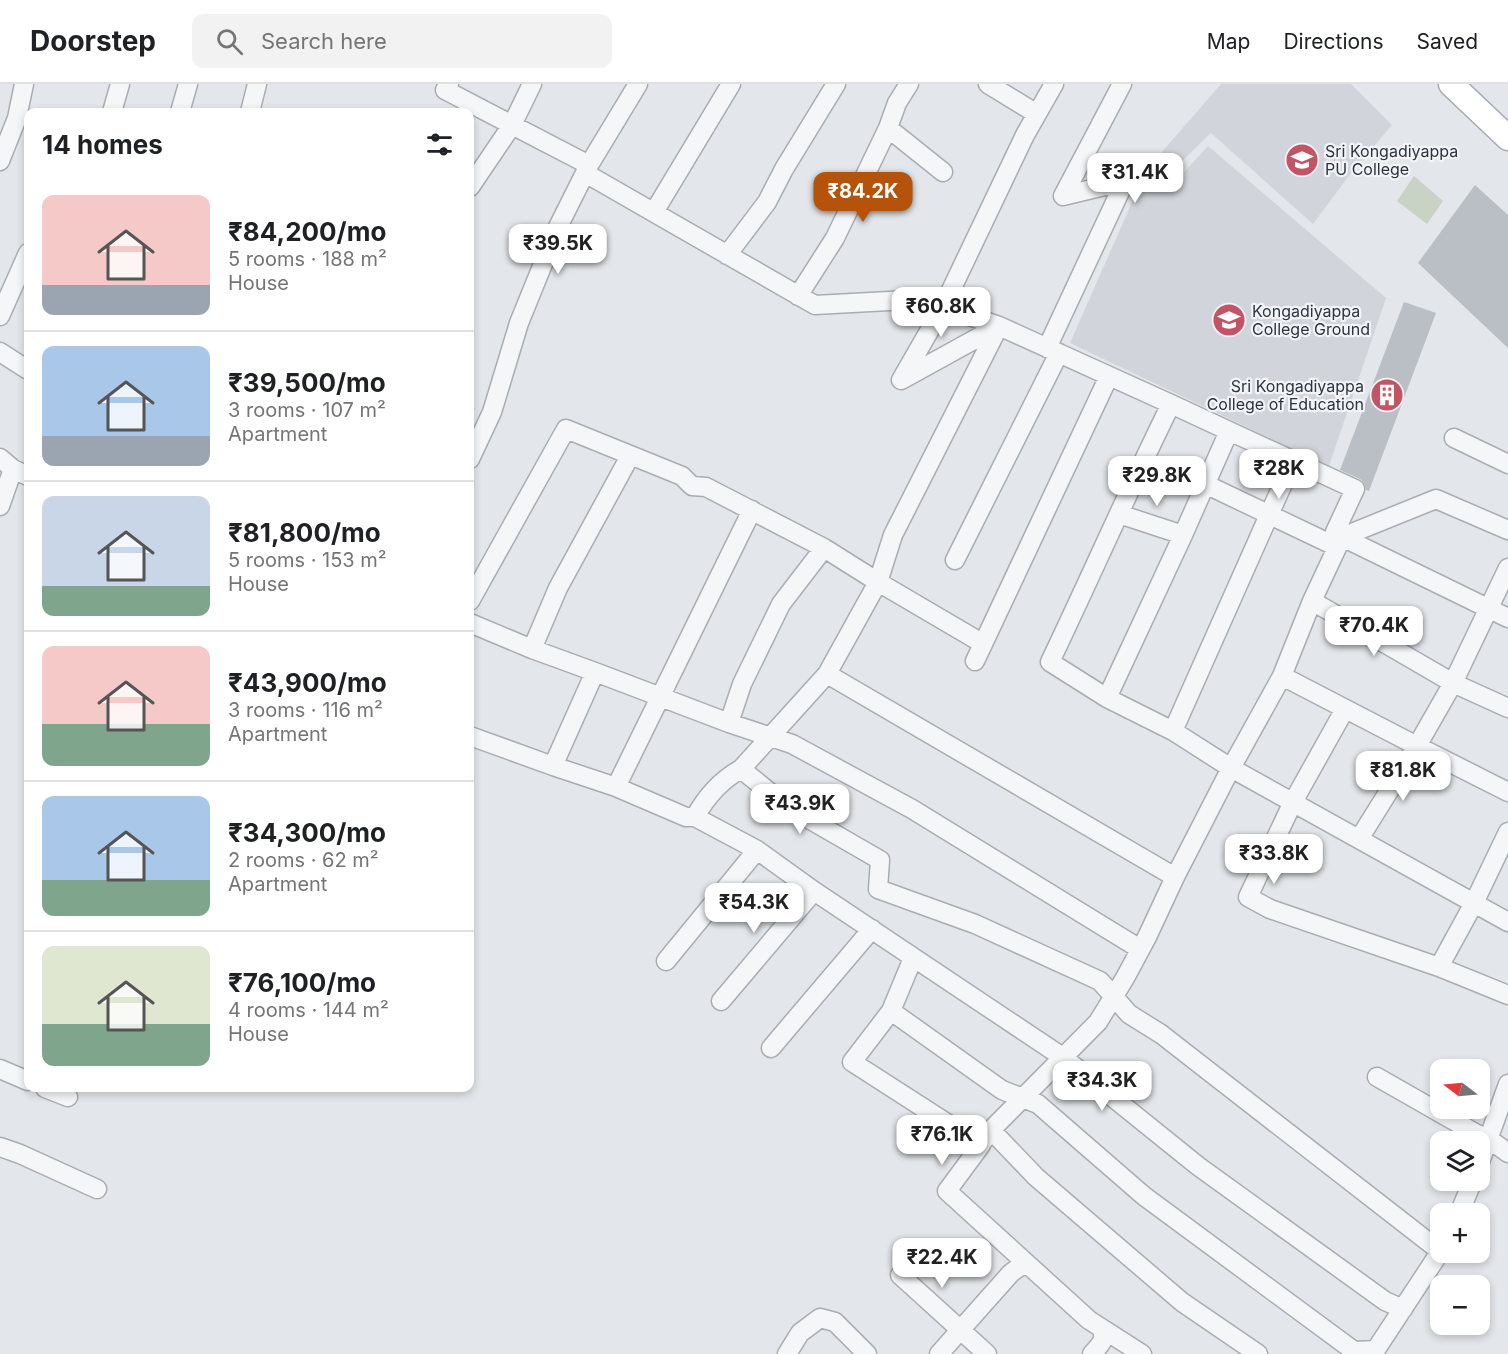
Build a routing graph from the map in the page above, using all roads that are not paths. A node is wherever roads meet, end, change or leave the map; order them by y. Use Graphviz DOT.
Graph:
graph roads {
  1 [pos="24,84"];
  2 [pos="120,84"];
  3 [pos="188,84"];
  4 [pos="257,84"];
  5 [pos="449,84"];
  6 [pos="532,84"];
  7 [pos="638,84"];
  8 [pos="731,84"];
  9 [pos="836,84"];
  10 [pos="909,84"];
  11 [pos="987,84"];
  12 [pos="1054,84"];
  13 [pos="1122,84"];
  14 [pos="1454,85"];
  15 [pos="113,108"];
  16 [pos="181,108"];
  17 [pos="251,108"];
  18 [pos="1037,114"];
  19 [pos="23,120"];
  20 [pos="512,125"];
  21 [pos="888,128"];
  22 [pos="1508,138"];
  23 [pos="0,161"];
  24 [pos="587,169"];
  25 [pos="943,172"];
  26 [pos="474,181"];
  27 [pos="654,212"];
  28 [pos="728,255"];
  29 [pos="24,262"];
  30 [pos="798,296"];
  31 [pos="943,307"];
  32 [pos="0,316"];
  33 [pos="999,326"];
  34 [pos="1053,351"];
  35 [pos="0,352"];
  36 [pos="24,367"];
  37 [pos="1109,376"];
  38 [pos="1171,404"];
  39 [pos="1229,431"];
  40 [pos="1454,438"];
  41 [pos="474,450"];
  42 [pos="630,456"];
  43 [pos="1293,461"];
  44 [pos="1508,464"];
  45 [pos="14,468"];
  46 [pos="1205,484"];
  47 [pos="0,506"];
  48 [pos="752,510"];
  49 [pos="1119,514"];
  50 [pos="1269,515"];
  51 [pos="1508,530"];
  52 [pos="1183,535"];
  53 [pos="1339,542"];
  54 [pos="824,548"];
  55 [pos="955,560"];
  56 [pos="1508,568"];
  57 [pos="878,582"];
  58 [pos="474,594"];
  59 [pos="1312,601"];
  60 [pos="1489,608"];
  61 [pos="1508,618"];
  62 [pos="474,625"];
  63 [pos="982,644"];
  64 [pos="532,649"];
  65 [pos="975,661"];
  66 [pos="595,672"];
  67 [pos="827,674"];
  68 [pos="1281,676"];
  69 [pos="1453,683"];
  70 [pos="660,696"];
  71 [pos="1107,698"];
  72 [pos="1508,708"];
  73 [pos="1345,709"];
  74 [pos="729,723"];
  75 [pos="1173,731"];
  76 [pos="474,737"];
  77 [pos="770,737"];
  78 [pos="1417,746"];
  79 [pos="553,766"];
  80 [pos="1231,768"];
  81 [pos="741,769"];
  82 [pos="616,787"];
  83 [pos="1508,792"];
  84 [pos="1293,802"];
  85 [pos="695,817"];
  86 [pos="1508,832"];
  87 [pos="1359,839"];
  88 [pos="757,850"];
  89 [pos="1175,877"];
  90 [pos="814,891"];
  91 [pos="1474,903"];
  92 [pos="1508,922"];
  93 [pos="872,929"];
  94 [pos="1140,949"];
  95 [pos="913,958"];
  96 [pos="666,961"];
  97 [pos="1438,968"];
  98 [pos="1508,995"];
  99 [pos="1113,997"];
  100 [pos="721,1001"];
  101 [pos="891,1011"];
  102 [pos="771,1048"];
  103 [pos="1064,1058"];
  104 [pos="0,1069"];
  105 [pos="1377,1077"];
  106 [pos="24,1079"];
  107 [pos="1508,1084"];
  108 [pos="55,1092"];
  109 [pos="68,1097"];
  110 [pos="1021,1098"];
  111 [pos="1472,1131"];
  112 [pos="1490,1136"];
  113 [pos="986,1137"];
  114 [pos="1490,1140"];
  115 [pos="0,1147"];
  116 [pos="1508,1154"];
  117 [pos="97,1189"];
  118 [pos="1430,1244"];
  119 [pos="1025,1263"];
  120 [pos="1433,1263"];
  121 [pos="900,1275"];
  122 [pos="1403,1309"];
  123 [pos="1100,1326"];
  124 [pos="960,1330"];
  125 [pos="1375,1352"];
  126 [pos="788,1354"];
  127 [pos="867,1354"];
  128 [pos="939,1354"];
  129 [pos="987,1354"];
  130 [pos="1092,1354"];
  131 [pos="1142,1354"];
  132 [pos="1258,1354"];
  1 -- 19 [label="street"];
  2 -- 15 [label="street"];
  3 -- 16 [label="street"];
  4 -- 17 [label="street"];
  5 -- 20 [label="street"];
  6 -- 20 [label="street"];
  7 -- 24 [label="street"];
  8 -- 27 [label="street"];
  9 -- 28 [label="street"];
  10 -- 21 [label="street"];
  11 -- 18 [label="street"];
  12 -- 18 [label="street"];
  13 -- 34 [label="street"];
  14 -- 22 [label="main road"];
  18 -- 31 [label="street"];
  19 -- 23 [label="street"];
  20 -- 24 [label="street"];
  20 -- 26 [label="street"];
  21 -- 25 [label="street"];
  21 -- 30 [label="street"];
  24 -- 27 [label="street"];
  24 -- 41 [label="street"];
  27 -- 28 [label="street"];
  28 -- 30 [label="street"];
  29 -- 32 [label="street"];
  30 -- 31 [label="street"];
  31 -- 33 [label="street"];
  31 -- 33 [label="street"];
  33 -- 34 [label="street"];
  33 -- 57 [label="street"];
  34 -- 37 [label="street"];
  34 -- 55 [label="street"];
  35 -- 36 [label="street"];
  37 -- 38 [label="street"];
  37 -- 63 [label="street"];
  38 -- 39 [label="street"];
  38 -- 49 [label="street"];
  39 -- 43 [label="street"];
  39 -- 46 [label="street"];
  40 -- 44 [label="street"];
  42 -- 48 [label="street"];
  42 -- 58 [label="street"];
  42 -- 64 [label="street"];
  43 -- 50 [label="street"];
  43 -- 53 [label="street"];
  45 -- 47 [label="street"];
  46 -- 50 [label="street"];
  46 -- 52 [label="street"];
  48 -- 54 [label="street"];
  48 -- 70 [label="street"];
  49 -- 52 [label="street"];
  49 -- 71 [label="street"];
  50 -- 53 [label="street"];
  50 -- 75 [label="street"];
  51 -- 53 [label="street"];
  52 -- 71 [label="street"];
  53 -- 59 [label="street"];
  53 -- 60 [label="street"];
  54 -- 57 [label="street"];
  54 -- 74 [label="street"];
  56 -- 60 [label="street"];
  57 -- 63 [label="street"];
  57 -- 67 [label="street"];
  59 -- 68 [label="street"];
  59 -- 69 [label="street"];
  60 -- 61 [label="street"];
  60 -- 69 [label="street"];
  62 -- 64 [label="street"];
  63 -- 65 [label="street"];
  64 -- 66 [label="street"];
  66 -- 70 [label="street"];
  66 -- 79 [label="street"];
  67 -- 77 [label="street"];
  67 -- 89 [label="street"];
  68 -- 73 [label="street"];
  68 -- 80 [label="street"];
  69 -- 72 [label="street"];
  69 -- 78 [label="street"];
  70 -- 74 [label="street"];
  70 -- 82 [label="street"];
  71 -- 75 [label="street"];
  73 -- 78 [label="street"];
  73 -- 84 [label="street"];
  74 -- 77 [label="street"];
  75 -- 80 [label="street"];
  76 -- 79 [label="street"];
  77 -- 81 [label="street"];
  77 -- 94 [label="street"];
  78 -- 83 [label="street"];
  78 -- 87 [label="street"];
  79 -- 82 [label="street"];
  80 -- 84 [label="street"];
  80 -- 89 [label="street"];
  81 -- 85 [label="street"];
  81 -- 99 [label="street"];
  82 -- 85 [label="street"];
  84 -- 87 [label="street"];
  84 -- 97 [label="street"];
  85 -- 88 [label="street"];
  86 -- 91 [label="street"];
  87 -- 91 [label="street"];
  88 -- 90 [label="street"];
  88 -- 96 [label="street"];
  89 -- 94 [label="street"];
  90 -- 93 [label="street"];
  90 -- 100 [label="street"];
  91 -- 92 [label="street"];
  91 -- 97 [label="street"];
  93 -- 95 [label="street"];
  93 -- 102 [label="street"];
  94 -- 99 [label="street"];
  95 -- 101 [label="street"];
  95 -- 103 [label="street"];
  97 -- 98 [label="street"];
  99 -- 103 [label="street"];
  99 -- 118 [label="street"];
  101 -- 110 [label="street"];
  101 -- 113 [label="street"];
  103 -- 110 [label="street"];
  103 -- 122 [label="street"];
  104 -- 106 [label="street"];
  105 -- 111 [label="street"];
  107 -- 112 [label="street"];
  108 -- 109 [label="street"];
  110 -- 113 [label="street"];
  110 -- 125 [label="street"];
  113 -- 119 [label="street"];
  113 -- 132 [label="street"];
  114 -- 116 [label="street"];
  115 -- 117 [label="street"];
  119 -- 123 [label="street"];
  119 -- 124 [label="street"];
  120 -- 122 [label="street"];
  121 -- 124 [label="street"];
  122 -- 125 [label="street"];
  123 -- 130 [label="street"];
  123 -- 131 [label="street"];
  124 -- 128 [label="street"];
  124 -- 129 [label="street"];
  126 -- 127 [label="street"];
}
